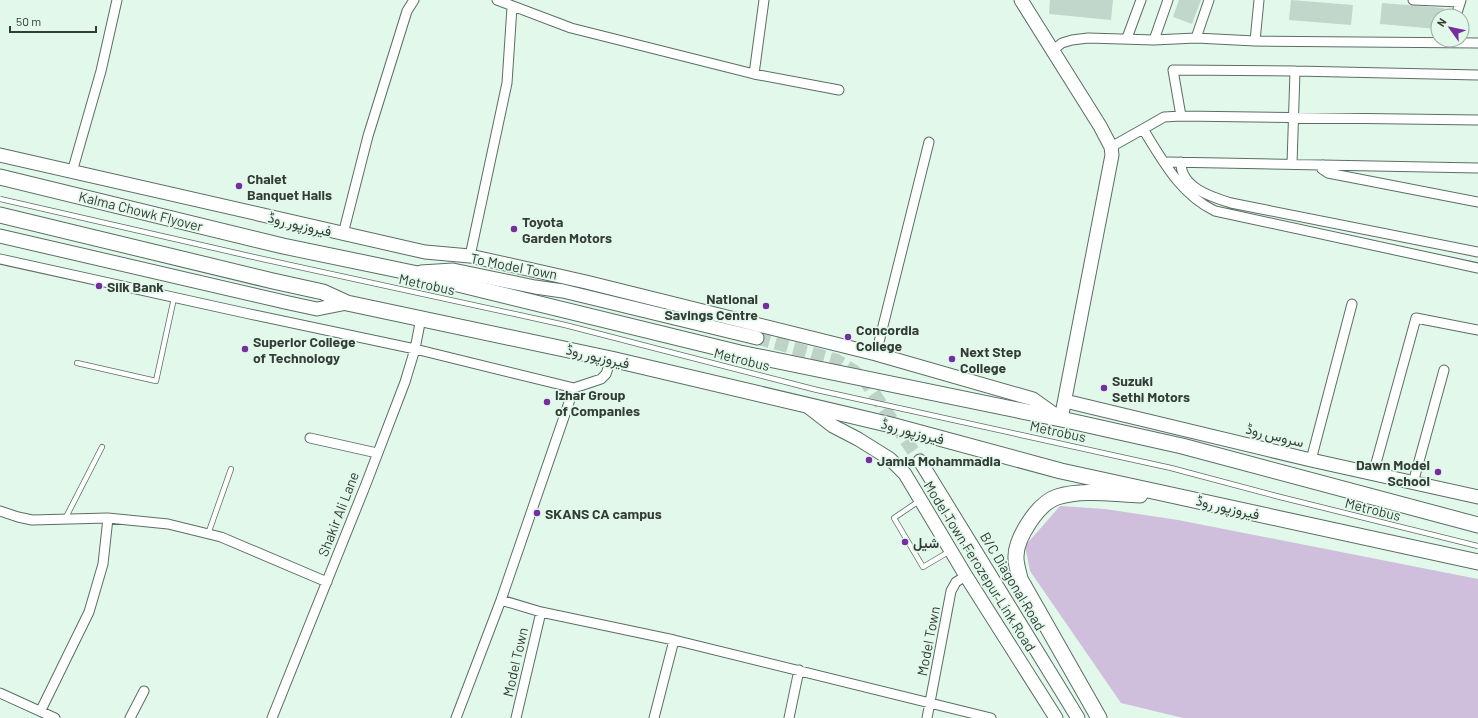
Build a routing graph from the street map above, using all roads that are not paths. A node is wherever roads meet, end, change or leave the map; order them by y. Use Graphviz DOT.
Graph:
graph roads {
  1 [pos="117,0"];
  2 [pos="414,0"];
  3 [pos="497,0"];
  4 [pos="764,0"];
  5 [pos="1021,0"];
  6 [pos="1168,0"];
  7 [pos="1209,0"];
  8 [pos="1259,0"];
  9 [pos="1413,0"];
  10 [pos="1421,0"];
  11 [pos="1138,1"];
  12 [pos="1460,1"];
  13 [pos="512,7"];
  14 [pos="1127,38"];
  15 [pos="1196,38"];
  16 [pos="1154,40"];
  17 [pos="1255,41"];
  18 [pos="1430,41"];
  19 [pos="1053,50"];
  20 [pos="1295,71"];
  21 [pos="754,74"];
  22 [pos="1478,75"];
  23 [pos="839,90"];
  24 [pos="1181,116"];
  25 [pos="1292,117"];
  26 [pos="1478,120"];
  27 [pos="1143,129"];
  28 [pos="929,142"];
  29 [pos="1111,147"];
  30 [pos="0,155"];
  31 [pos="1181,162"];
  32 [pos="1165,164"];
  33 [pos="1292,164"];
  34 [pos="1323,165"];
  35 [pos="1478,168"];
  36 [pos="72,172"];
  37 [pos="0,177"];
  38 [pos="0,199"];
  39 [pos="1478,202"];
  40 [pos="0,215"];
  41 [pos="343,234"];
  42 [pos="0,236"];
  43 [pos="283,246"];
  44 [pos="425,252"];
  45 [pos="1478,252"];
  46 [pos="470,256"];
  47 [pos="0,259"];
  48 [pos="1478,268"];
  49 [pos="413,273"];
  50 [pos="563,291"];
  51 [pos="174,298"];
  52 [pos="347,303"];
  53 [pos="1352,304"];
  54 [pos="421,318"];
  55 [pos="1478,330"];
  56 [pos="757,338"];
  57 [pos="415,349"];
  58 [pos="876,354"];
  59 [pos="611,359"];
  60 [pos="77,363"];
  61 [pos="1444,370"];
  62 [pos="574,388"];
  63 [pos="1065,401"];
  64 [pos="804,404"];
  65 [pos="1061,419"];
  66 [pos="310,438"];
  67 [pos="102,447"];
  68 [pos="377,453"];
  69 [pos="1311,460"];
  70 [pos="920,461"];
  71 [pos="231,469"];
  72 [pos="1373,474"];
  73 [pos="1413,483"];
  74 [pos="1180,496"];
  75 [pos="1478,498"];
  76 [pos="921,500"];
  77 [pos="0,511"];
  78 [pos="65,518"];
  79 [pos="108,518"];
  80 [pos="1478,525"];
  81 [pos="208,534"];
  82 [pos="1478,546"];
  83 [pos="951,551"];
  84 [pos="1478,562"];
  85 [pos="966,576"];
  86 [pos="327,582"];
  87 [pos="501,600"];
  88 [pos="541,612"];
  89 [pos="674,640"];
  90 [pos="799,670"];
  91 [pos="144,691"];
  92 [pos="0,692"];
  93 [pos="930,704"];
  94 [pos="41,710"];
  95 [pos="55,718"];
  96 [pos="130,718"];
  97 [pos="272,718"];
  98 [pos="456,718"];
  99 [pos="516,718"];
  100 [pos="654,718"];
  101 [pos="789,718"];
  102 [pos="927,718"];
  103 [pos="991,718"];
  104 [pos="1056,718"];
  105 [pos="1078,718"];
  106 [pos="1099,718"];
  1 -- 36 [label="street"];
  2 -- 41 [label="street"];
  3 -- 13 [label="street"];
  4 -- 21 [label="street"];
  5 -- 19 [label="street"];
  6 -- 16 [label="street"];
  7 -- 15 [label="street"];
  8 -- 17 [label="street"];
  9 -- 10 [label="street"];
  10 -- 12 [label="street"];
  11 -- 14 [label="street"];
  13 -- 21 [label="street"];
  13 -- 46 [label="street"];
  14 -- 16 [label="street"];
  14 -- 19 [label="street"];
  15 -- 16 [label="street"];
  15 -- 17 [label="street"];
  17 -- 18 [label="street"];
  19 -- 29 [label="street"];
  20 -- 22 [label="street"];
  20 -- 24 [label="street"];
  20 -- 25 [label="street"];
  21 -- 23 [label="street"];
  24 -- 25 [label="street"];
  24 -- 27 [label="street"];
  25 -- 26 [label="street"];
  25 -- 33 [label="street"];
  27 -- 29 [label="street"];
  27 -- 32 [label="street"];
  28 -- 58 [label="street"];
  29 -- 63 [label="street"];
  30 -- 36 [label="street, فیروزپور روڈ"];
  31 -- 32 [label="street"];
  31 -- 33 [label="street"];
  31 -- 45 [label="street"];
  32 -- 48 [label="street"];
  33 -- 34 [label="street"];
  34 -- 35 [label="street"];
  34 -- 39 [label="street"];
  36 -- 41 [label="street, فیروزپور روڈ"];
  37 -- 43 [label="main road, Kalma Chowk Flyover"];
  38 -- 82 [label="lane, Metrobus, bridge"];
  40 -- 52 [label="main road, فیروزپور روڈ"];
  41 -- 44 [label="street, فیروزپور روڈ"];
  42 -- 52 [label="street, فیروزپور روڈ"];
  43 -- 49 [label="main road, فیروزپور روڈ"];
  44 -- 46 [label="street, فیروزپور روڈ"];
  44 -- 50 [label="street, To Model Town"];
  46 -- 58 [label="street, فیروزپور روڈ"];
  47 -- 51 [label="street"];
  49 -- 50 [label="street, To Model Town"];
  49 -- 65 [label="main road, فیروزپور روڈ"];
  50 -- 56 [label="street"];
  51 -- 57 [label="street"];
  51 -- 60 [label="lane"];
  52 -- 54 [label="main road, فیروزپور روڈ"];
  53 -- 69 [label="street"];
  54 -- 57 [label="street, Shakir Ali Lane"];
  54 -- 59 [label="main road, فیروزپور روڈ"];
  55 -- 72 [label="street"];
  57 -- 62 [label="street"];
  57 -- 68 [label="street, Shakir Ali Lane"];
  58 -- 65 [label="street, فیروزپور روڈ"];
  59 -- 62 [label="street"];
  59 -- 64 [label="main road, فیروزپور روڈ"];
  61 -- 73 [label="street"];
  62 -- 87 [label="street"];
  63 -- 65 [label="street"];
  63 -- 69 [label="street, سروس روڈ"];
  64 -- 74 [label="main road, فیروزپور روڈ"];
  64 -- 76 [label="street, Model Town Ferozepur Link Road"];
  65 -- 80 [label="main road, فیروزپور روڈ"];
  66 -- 68 [label="street"];
  67 -- 78 [label="lane"];
  68 -- 86 [label="street, Shakir Ali Lane"];
  69 -- 72 [label="street, سروس روڈ"];
  70 -- 105 [label="street, B/C Diagonal Road"];
  71 -- 81 [label="lane"];
  72 -- 73 [label="street, سروس روڈ"];
  73 -- 75 [label="street, سروس روڈ"];
  74 -- 84 [label="main road, فیروزپور روڈ"];
  74 -- 106 [label="main road"];
  76 -- 83 [label="street, Model Town Ferozepur Link Road"];
  76 -- 83 [label="lane"];
  77 -- 78 [label="street"];
  78 -- 79 [label="street"];
  79 -- 81 [label="street"];
  79 -- 94 [label="street"];
  81 -- 86 [label="street"];
  83 -- 85 [label="street, Model Town Ferozepur Link Road"];
  85 -- 93 [label="street, Model Town"];
  85 -- 104 [label="street, Model Town Ferozepur Link Road"];
  86 -- 97 [label="street, Shakir Ali Lane"];
  87 -- 88 [label="street"];
  87 -- 98 [label="street"];
  88 -- 89 [label="street"];
  88 -- 99 [label="street, Model Town"];
  89 -- 90 [label="street"];
  89 -- 100 [label="street"];
  90 -- 93 [label="street"];
  90 -- 101 [label="street"];
  91 -- 96 [label="street"];
  92 -- 94 [label="street"];
  93 -- 102 [label="street, Model Town"];
  93 -- 103 [label="street"];
  94 -- 95 [label="street"];
}
